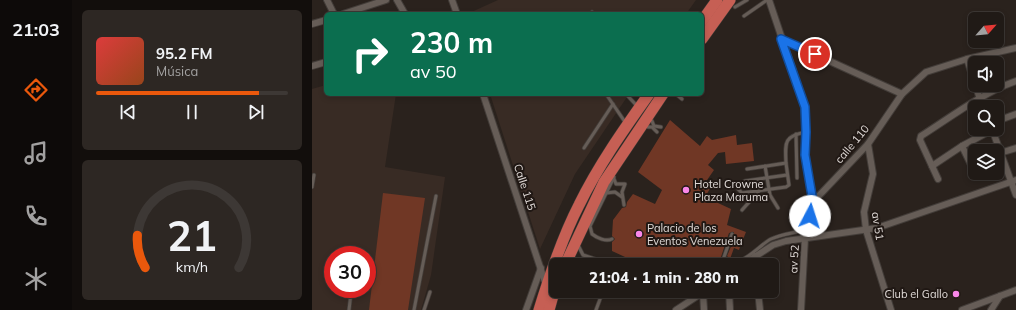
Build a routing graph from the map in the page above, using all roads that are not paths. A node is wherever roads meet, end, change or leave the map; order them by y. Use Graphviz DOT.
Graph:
graph roads {
  1 [pos="327,0"];
  2 [pos="386,0"];
  3 [pos="397,0"];
  4 [pos="452,0"];
  5 [pos="717,0"];
  6 [pos="747,0"];
  7 [pos="768,0"];
  8 [pos="370,2"];
  9 [pos="733,4"];
  10 [pos="333,12"];
  11 [pos="348,12"];
  12 [pos="404,12"];
  13 [pos="456,12"];
  14 [pos="744,16"];
  15 [pos="704,18"];
  16 [pos="324,21"];
  17 [pos="312,24"];
  18 [pos="704,37"];
  19 [pos="781,39"];
  20 [pos="1016,48"];
  21 [pos="967,59"];
  22 [pos="968,62"];
  23 [pos="324,63"];
  24 [pos="312,66"];
  25 [pos="1016,81"];
  26 [pos="978,92"];
  27 [pos="902,94"];
  28 [pos="484,96"];
  29 [pos="607,96"];
  30 [pos="628,96"];
  31 [pos="648,96"];
  32 [pos="663,96"];
  33 [pos="678,96"];
  34 [pos="980,98"];
  35 [pos="682,100"];
  36 [pos="613,104"];
  37 [pos="639,108"];
  38 [pos="1016,114"];
  39 [pos="1004,118"];
  40 [pos="652,121"];
  41 [pos="628,124"];
  42 [pos="648,127"];
  43 [pos="661,127"];
  44 [pos="657,132"];
  45 [pos="806,132"];
  46 [pos="796,134"];
  47 [pos="980,136"];
  48 [pos="868,144"];
  49 [pos="962,146"];
  50 [pos="584,148"];
  51 [pos="1016,148"];
  52 [pos="1004,152"];
  53 [pos="968,160"];
  54 [pos="1004,161"];
  55 [pos="786,163"];
  56 [pos="765,166"];
  57 [pos="932,166"];
  58 [pos="747,169"];
  59 [pos="314,175"];
  60 [pos="788,175"];
  61 [pos="766,177"];
  62 [pos="797,178"];
  63 [pos="938,179"];
  64 [pos="1013,180"];
  65 [pos="312,187"];
  66 [pos="768,190"];
  67 [pos="759,191"];
  68 [pos="606,193"];
  69 [pos="1016,195"];
  70 [pos="436,196"];
  71 [pos="622,197"];
  72 [pos="813,202"];
  73 [pos="624,205"];
  74 [pos="778,208"];
  75 [pos="742,210"];
  76 [pos="807,229"];
  77 [pos="866,230"];
  78 [pos="732,234"];
  79 [pos="612,238"];
  80 [pos="805,238"];
  81 [pos="577,239"];
  82 [pos="730,240"];
  83 [pos="740,244"];
  84 [pos="755,256"];
  85 [pos="558,258"];
  86 [pos="568,258"];
  87 [pos="590,258"];
  88 [pos="752,258"];
  89 [pos="541,268"];
  90 [pos="549,282"];
  91 [pos="549,290"];
  92 [pos="1016,291"];
  93 [pos="430,292"];
  94 [pos="1000,296"];
  95 [pos="351,298"];
  96 [pos="550,298"];
  97 [pos="600,298"];
  98 [pos="695,298"];
  99 [pos="704,298"];
  100 [pos="729,298"];
  101 [pos="759,298"];
  102 [pos="350,310"];
  103 [pos="414,310"];
  104 [pos="424,310"];
  105 [pos="526,310"];
  106 [pos="539,310"];
  107 [pos="549,310"];
  108 [pos="596,310"];
  109 [pos="676,310"];
  110 [pos="704,310"];
  111 [pos="730,310"];
  112 [pos="760,310"];
  113 [pos="801,310"];
  114 [pos="891,310"];
  115 [pos="962,310"];
  116 [pos="991,310"];
  1 -- 10 [label="street"];
  2 -- 8 [label="street"];
  3 -- 12 [label="street"];
  4 -- 13 [label="street"];
  5 -- 15 [label="highway"];
  6 -- 9 [label="lane"];
  7 -- 14 [label="lane"];
  7 -- 19 [label="street, av 52"];
  8 -- 11 [label="street"];
  9 -- 18 [label="highway"];
  16 -- 17 [label="street"];
  19 -- 27 [label="street"];
  19 -- 45 [label="street, av 52"];
  20 -- 21 [label="street, calle 110"];
  21 -- 22 [label="street"];
  21 -- 27 [label="street, calle 110"];
  23 -- 24 [label="street"];
  25 -- 34 [label="street"];
  26 -- 34 [label="street"];
  27 -- 48 [label="street, calle 110"];
  28 -- 89 [label="street, Calle 115"];
  29 -- 36 [label="lane"];
  30 -- 37 [label="lane"];
  31 -- 37 [label="highway"];
  32 -- 81 [label="highway"];
  33 -- 35 [label="lane"];
  34 -- 57 [label="street"];
  36 -- 41 [label="lane"];
  36 -- 50 [label="lane"];
  37 -- 41 [label="highway"];
  38 -- 39 [label="street"];
  40 -- 43 [label="lane"];
  41 -- 85 [label="highway"];
  42 -- 44 [label="lane"];
  45 -- 46 [label="lane"];
  45 -- 72 [label="street, av 52"];
  46 -- 55 [label="lane"];
  46 -- 62 [label="lane"];
  47 -- 49 [label="street"];
  48 -- 72 [label="street, calle 110"];
  48 -- 77 [label="street, av 51"];
  49 -- 53 [label="street"];
  49 -- 57 [label="street"];
  51 -- 52 [label="street"];
  54 -- 64 [label="street"];
  55 -- 56 [label="lane"];
  55 -- 60 [label="lane"];
  56 -- 58 [label="lane"];
  56 -- 61 [label="lane"];
  57 -- 63 [label="street"];
  59 -- 65 [label="lane"];
  60 -- 61 [label="lane"];
  60 -- 66 [label="lane"];
  61 -- 66 [label="lane"];
  61 -- 67 [label="lane"];
  64 -- 69 [label="street"];
  64 -- 77 [label="street"];
  66 -- 67 [label="lane"];
  66 -- 74 [label="lane"];
  67 -- 75 [label="lane"];
  68 -- 71 [label="lane"];
  68 -- 71 [label="lane"];
  68 -- 79 [label="lane"];
  70 -- 103 [label="lane"];
  71 -- 73 [label="lane"];
  72 -- 76 [label="street, av 52"];
  76 -- 80 [label="street, av 52"];
  76 -- 82 [label="lane"];
  77 -- 80 [label="street"];
  77 -- 114 [label="street, av 51"];
  78 -- 82 [label="lane"];
  80 -- 84 [label="street"];
  80 -- 113 [label="street, av 52"];
  81 -- 86 [label="highway"];
  81 -- 87 [label="lane"];
  82 -- 83 [label="lane"];
  84 -- 88 [label="street"];
  89 -- 90 [label="street, Calle 115"];
  89 -- 105 [label="street"];
  91 -- 106 [label="highway"];
  92 -- 94 [label="street"];
  93 -- 104 [label="lane"];
  94 -- 115 [label="street"];
  94 -- 116 [label="street"];
  95 -- 102 [label="lane"];
  96 -- 107 [label="highway"];
  97 -- 108 [label="lane"];
  98 -- 109 [label="street"];
  99 -- 110 [label="street"];
  100 -- 111 [label="street"];
  101 -- 112 [label="street"];
}
